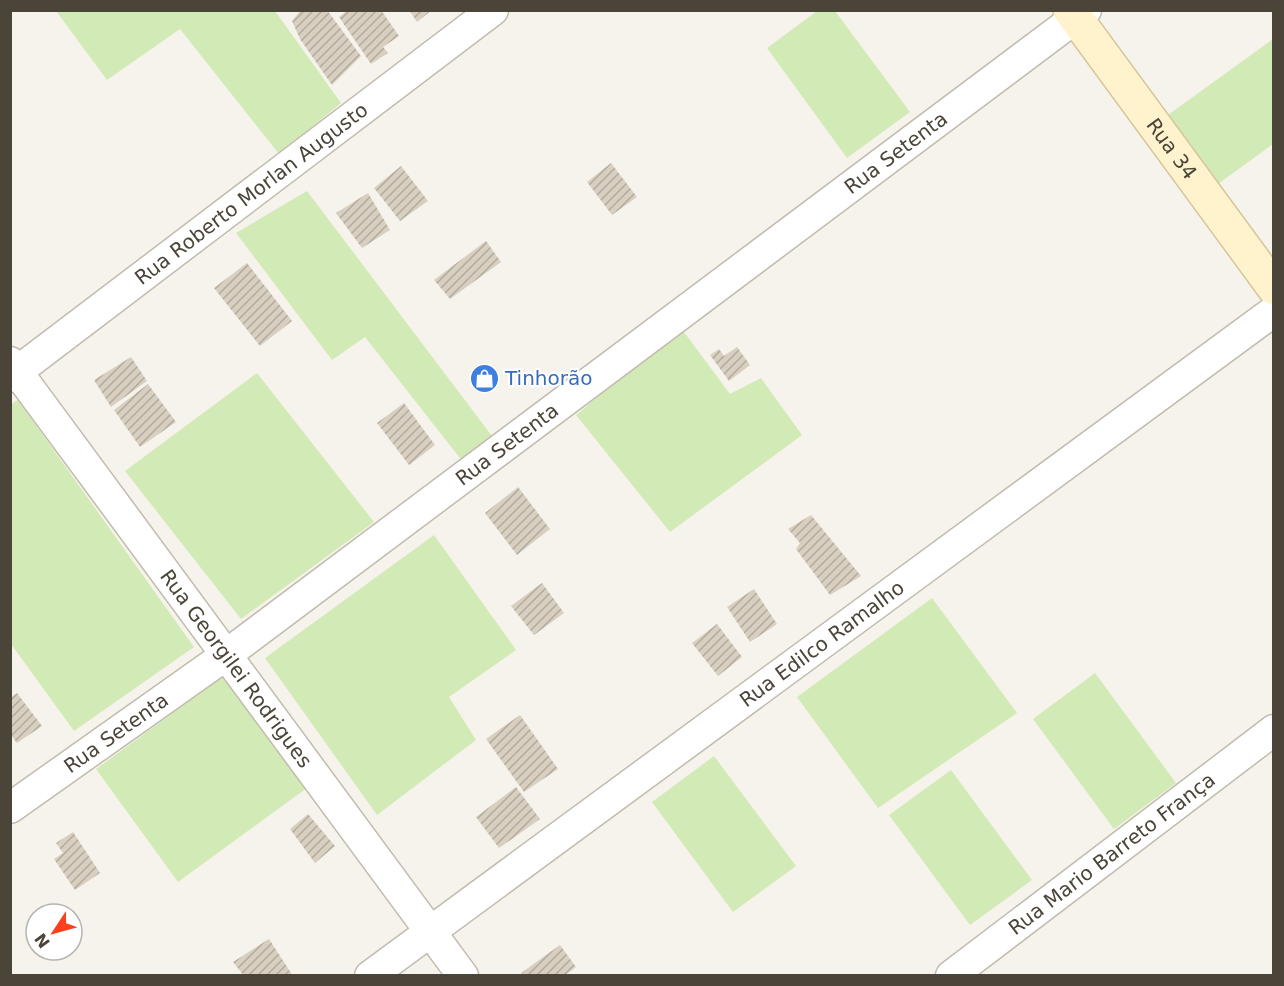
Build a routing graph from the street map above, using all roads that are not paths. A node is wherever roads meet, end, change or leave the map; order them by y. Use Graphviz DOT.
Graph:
graph roads {
  1 [pos="493,10"];
  2 [pos="1077,13"];
  3 [pos="1274,288"];
  4 [pos="1274,311"];
  5 [pos="13,370"];
  6 [pos="226,655"];
  7 [pos="1274,730"];
  8 [pos="10,808"];
  9 [pos="430,931"];
  10 [pos="370,975"];
  11 [pos="463,975"];
  12 [pos="951,975"];
  1 -- 5 [label="street, Rua Roberto Morlan Augusto"];
  2 -- 3 [label="street, Rua 34"];
  2 -- 6 [label="street, Rua Setenta"];
  4 -- 9 [label="street, Rua Edilco Ramalho"];
  5 -- 6 [label="street, Rua Georgilei Rodrigues"];
  6 -- 8 [label="street, Rua Setenta"];
  6 -- 9 [label="street, Rua Georgilei Rodrigues"];
  7 -- 12 [label="street, Rua Mario Barreto França"];
  9 -- 10 [label="street, Rua Edilco Ramalho"];
  9 -- 11 [label="street, Rua Georgilei Rodrigues"];
}
